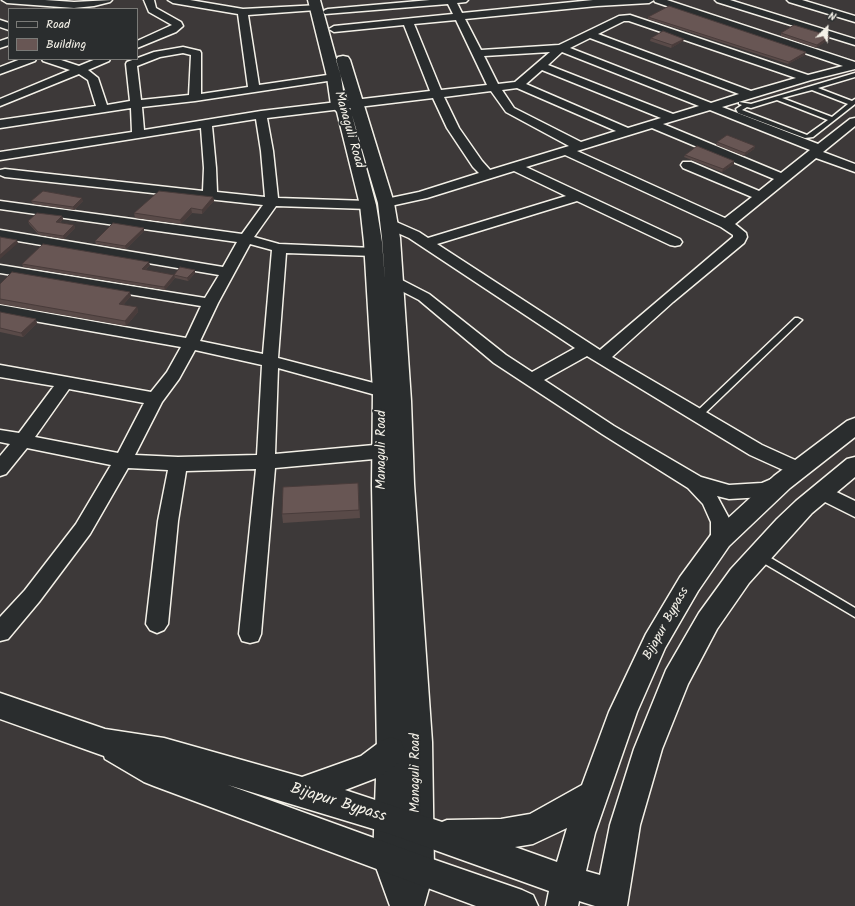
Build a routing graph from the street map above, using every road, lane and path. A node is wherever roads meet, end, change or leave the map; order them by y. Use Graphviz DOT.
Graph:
graph roads {
  1 [pos="7,0"];
  2 [pos="107,0"];
  3 [pos="149,0"];
  4 [pos="173,0"];
  5 [pos="463,0"];
  6 [pos="649,0"];
  7 [pos="658,0"];
  8 [pos="720,0"];
  9 [pos="792,0"];
  10 [pos="451,1"];
  11 [pos="597,2"];
  12 [pos="404,3"];
  13 [pos="558,3"];
  14 [pos="81,7"];
  15 [pos="323,10"];
  16 [pos="243,12"];
  17 [pos="459,17"];
  18 [pos="855,19"];
  19 [pos="408,22"];
  20 [pos="589,34"];
  21 [pos="855,42"];
  22 [pos="138,45"];
  23 [pos="561,48"];
  24 [pos="478,53"];
  25 [pos="28,60"];
  26 [pos="50,60"];
  27 [pos="104,60"];
  28 [pos="541,66"];
  29 [pos="855,66"];
  30 [pos="81,70"];
  31 [pos="0,71"];
  32 [pos="855,75"];
  33 [pos="334,77"];
  34 [pos="810,83"];
  35 [pos="518,85"];
  36 [pos="494,86"];
  37 [pos="254,90"];
  38 [pos="437,94"];
  39 [pos="751,94"];
  40 [pos="195,98"];
  41 [pos="776,98"];
  42 [pos="854,102"];
  43 [pos="0,103"];
  44 [pos="740,103"];
  45 [pos="136,104"];
  46 [pos="347,104"];
  47 [pos="712,106"];
  48 [pos="103,110"];
  49 [pos="261,116"];
  50 [pos="672,118"];
  51 [pos="832,119"];
  52 [pos="855,121"];
  53 [pos="206,123"];
  54 [pos="0,124"];
  55 [pos="652,124"];
  56 [pos="20,130"];
  57 [pos="628,132"];
  58 [pos="138,135"];
  59 [pos="581,147"];
  60 [pos="566,151"];
  61 [pos="816,151"];
  62 [pos="20,153"];
  63 [pos="0,156"];
  64 [pos="687,165"];
  65 [pos="516,167"];
  66 [pos="855,168"];
  67 [pos="2,174"];
  68 [pos="488,175"];
  69 [pos="782,178"];
  70 [pos="210,194"];
  71 [pos="579,196"];
  72 [pos="761,196"];
  73 [pos="272,202"];
  74 [pos="377,204"];
  75 [pos="0,205"];
  76 [pos="389,224"];
  77 [pos="726,224"];
  78 [pos="0,234"];
  79 [pos="246,239"];
  80 [pos="425,242"];
  81 [pos="675,242"];
  82 [pos="279,248"];
  83 [pos="374,252"];
  84 [pos="0,269"];
  85 [pos="228,272"];
  86 [pos="392,281"];
  87 [pos="210,302"];
  88 [pos="0,310"];
  89 [pos="798,320"];
  90 [pos="190,344"];
  91 [pos="588,348"];
  92 [pos="602,357"];
  93 [pos="270,360"];
  94 [pos="0,371"];
  95 [pos="532,380"];
  96 [pos="65,383"];
  97 [pos="383,391"];
  98 [pos="155,399"];
  99 [pos="698,415"];
  100 [pos="855,426"];
  101 [pos="0,436"];
  102 [pos="23,441"];
  103 [pos="392,451"];
  104 [pos="122,461"];
  105 [pos="266,462"];
  106 [pos="178,464"];
  107 [pos="855,465"];
  108 [pos="0,469"];
  109 [pos="790,476"];
  110 [pos="695,483"];
  111 [pos="822,492"];
  112 [pos="855,510"];
  113 [pos="721,538"];
  114 [pos="759,555"];
  115 [pos="855,613"];
  116 [pos="157,624"];
  117 [pos="0,632"];
  118 [pos="250,634"];
  119 [pos="0,706"];
  120 [pos="105,743"];
  121 [pos="391,751"];
  122 [pos="302,792"];
  123 [pos="593,795"];
  124 [pos="413,828"];
  125 [pos="389,859"];
  126 [pos="418,870"];
  127 [pos="564,894"];
  128 [pos="498,901"];
  129 [pos="612,901"];
  130 [pos="407,906"];
  131 [pos="522,906"];
  1 -- 14 [label="street"];
  2 -- 14 [label="street"];
  3 -- 22 [label="street"];
  4 -- 16 [label="street"];
  5 -- 10 [label="street"];
  6 -- 11 [label="street"];
  7 -- 29 [label="street"];
  8 -- 21 [label="street"];
  9 -- 18 [label="street"];
  10 -- 12 [label="street"];
  10 -- 17 [label="street"];
  11 -- 13 [label="street"];
  12 -- 15 [label="street"];
  13 -- 17 [label="street"];
  15 -- 16 [label="street"];
  15 -- 19 [label="street"];
  15 -- 33 [label="main road, Managuli Road"];
  15 -- 46 [label="main road, Managuli Road"];
  16 -- 37 [label="street"];
  17 -- 19 [label="street"];
  17 -- 24 [label="street"];
  19 -- 38 [label="street"];
  20 -- 23 [label="street"];
  20 -- 34 [label="street"];
  20 -- 39 [label="street"];
  23 -- 24 [label="street"];
  23 -- 28 [label="street"];
  23 -- 47 [label="street"];
  24 -- 36 [label="street"];
  25 -- 31 [label="street"];
  26 -- 30 [label="street"];
  27 -- 30 [label="street"];
  28 -- 35 [label="street"];
  28 -- 50 [label="street"];
  29 -- 34 [label="street"];
  30 -- 43 [label="street"];
  30 -- 48 [label="street"];
  32 -- 34 [label="lane"];
  33 -- 37 [label="street"];
  33 -- 46 [label="main road, Managuli Road"];
  34 -- 39 [label="street"];
  34 -- 41 [label="lane"];
  34 -- 42 [label="lane"];
  35 -- 36 [label="street"];
  35 -- 57 [label="street"];
  36 -- 38 [label="street"];
  36 -- 59 [label="street"];
  37 -- 40 [label="street"];
  38 -- 46 [label="street"];
  38 -- 68 [label="street"];
  39 -- 44 [label="street"];
  40 -- 45 [label="street"];
  40 -- 45 [label="street"];
  41 -- 44 [label="lane"];
  41 -- 51 [label="lane"];
  42 -- 51 [label="lane"];
  44 -- 47 [label="street"];
  44 -- 51 [label="lane"];
  45 -- 48 [label="street"];
  45 -- 58 [label="street"];
  46 -- 49 [label="street"];
  46 -- 74 [label="main road, Managuli Road"];
  47 -- 50 [label="street"];
  47 -- 61 [label="street"];
  48 -- 56 [label="street"];
  49 -- 53 [label="street"];
  49 -- 73 [label="street"];
  50 -- 55 [label="street"];
  52 -- 61 [label="street"];
  53 -- 58 [label="street"];
  53 -- 70 [label="street"];
  54 -- 56 [label="street"];
  55 -- 57 [label="street"];
  55 -- 69 [label="street"];
  56 -- 62 [label="street"];
  57 -- 59 [label="street"];
  58 -- 62 [label="street"];
  59 -- 60 [label="street"];
  60 -- 65 [label="street"];
  60 -- 77 [label="street"];
  61 -- 66 [label="street"];
  61 -- 69 [label="street"];
  62 -- 63 [label="street"];
  64 -- 72 [label="street"];
  65 -- 68 [label="street"];
  65 -- 71 [label="street"];
  67 -- 70 [label="street"];
  68 -- 74 [label="street"];
  69 -- 72 [label="street"];
  70 -- 73 [label="street"];
  71 -- 80 [label="street"];
  71 -- 81 [label="street"];
  72 -- 77 [label="street"];
  73 -- 74 [label="street"];
  73 -- 79 [label="street"];
  74 -- 76 [label="main road, Managuli Road"];
  74 -- 83 [label="main road, Managuli Road"];
  75 -- 79 [label="street"];
  76 -- 80 [label="street"];
  76 -- 86 [label="main road, Managuli Road"];
  77 -- 92 [label="street"];
  78 -- 85 [label="street"];
  79 -- 82 [label="street"];
  79 -- 85 [label="street"];
  80 -- 91 [label="street"];
  82 -- 83 [label="street"];
  82 -- 93 [label="street"];
  83 -- 97 [label="main road, Managuli Road"];
  84 -- 87 [label="street"];
  85 -- 87 [label="street"];
  86 -- 95 [label="street"];
  86 -- 103 [label="main road, Managuli Road"];
  87 -- 90 [label="street"];
  88 -- 90 [label="street"];
  89 -- 99 [label="lane"];
  90 -- 93 [label="street"];
  90 -- 98 [label="street"];
  91 -- 92 [label="street"];
  91 -- 95 [label="street"];
  92 -- 99 [label="street"];
  93 -- 97 [label="street"];
  93 -- 105 [label="street"];
  94 -- 96 [label="street"];
  95 -- 110 [label="street"];
  96 -- 98 [label="street"];
  96 -- 102 [label="street"];
  97 -- 103 [label="main road, Managuli Road"];
  98 -- 104 [label="street"];
  99 -- 109 [label="street"];
  100 -- 109 [label="main road, Bijapur Bypass"];
  101 -- 102 [label="street"];
  102 -- 104 [label="street"];
  102 -- 108 [label="street"];
  103 -- 105 [label="street"];
  103 -- 121 [label="main road, Managuli Road"];
  103 -- 124 [label="main road, Managuli Road"];
  104 -- 106 [label="street"];
  104 -- 117 [label="street"];
  105 -- 106 [label="street"];
  105 -- 118 [label="street"];
  106 -- 116 [label="street"];
  107 -- 111 [label="main road, Bijapur Bypass"];
  109 -- 110 [label="street"];
  109 -- 113 [label="main road, Bijapur Bypass"];
  110 -- 113 [label="street"];
  111 -- 112 [label="street"];
  111 -- 114 [label="main road, Bijapur Bypass"];
  113 -- 123 [label="main road, Bijapur Bypass"];
  114 -- 115 [label="lane"];
  114 -- 129 [label="main road, Bijapur Bypass"];
  119 -- 120 [label="main road, Bijapur Bypass"];
  120 -- 122 [label="main road, Bijapur Bypass"];
  120 -- 125 [label="main road, Bijapur Bypass"];
  121 -- 122 [label="main road"];
  121 -- 124 [label="main road, Managuli Road"];
  122 -- 124 [label="main road, Bijapur Bypass"];
  123 -- 124 [label="main road"];
  123 -- 127 [label="main road, Bijapur Bypass"];
  124 -- 125 [label="main road, Managuli Road"];
  124 -- 126 [label="main road, Managuli Road"];
  124 -- 127 [label="main road, Bijapur Bypass"];
  125 -- 126 [label="main road, Bijapur Bypass"];
  125 -- 130 [label="main road, Managuli Road"];
  126 -- 128 [label="main road, Bijapur Bypass"];
  126 -- 130 [label="main road, Managuli Road"];
  127 -- 129 [label="main road, Bijapur Bypass"];
  128 -- 131 [label="main road, Bijapur Bypass"];
}
